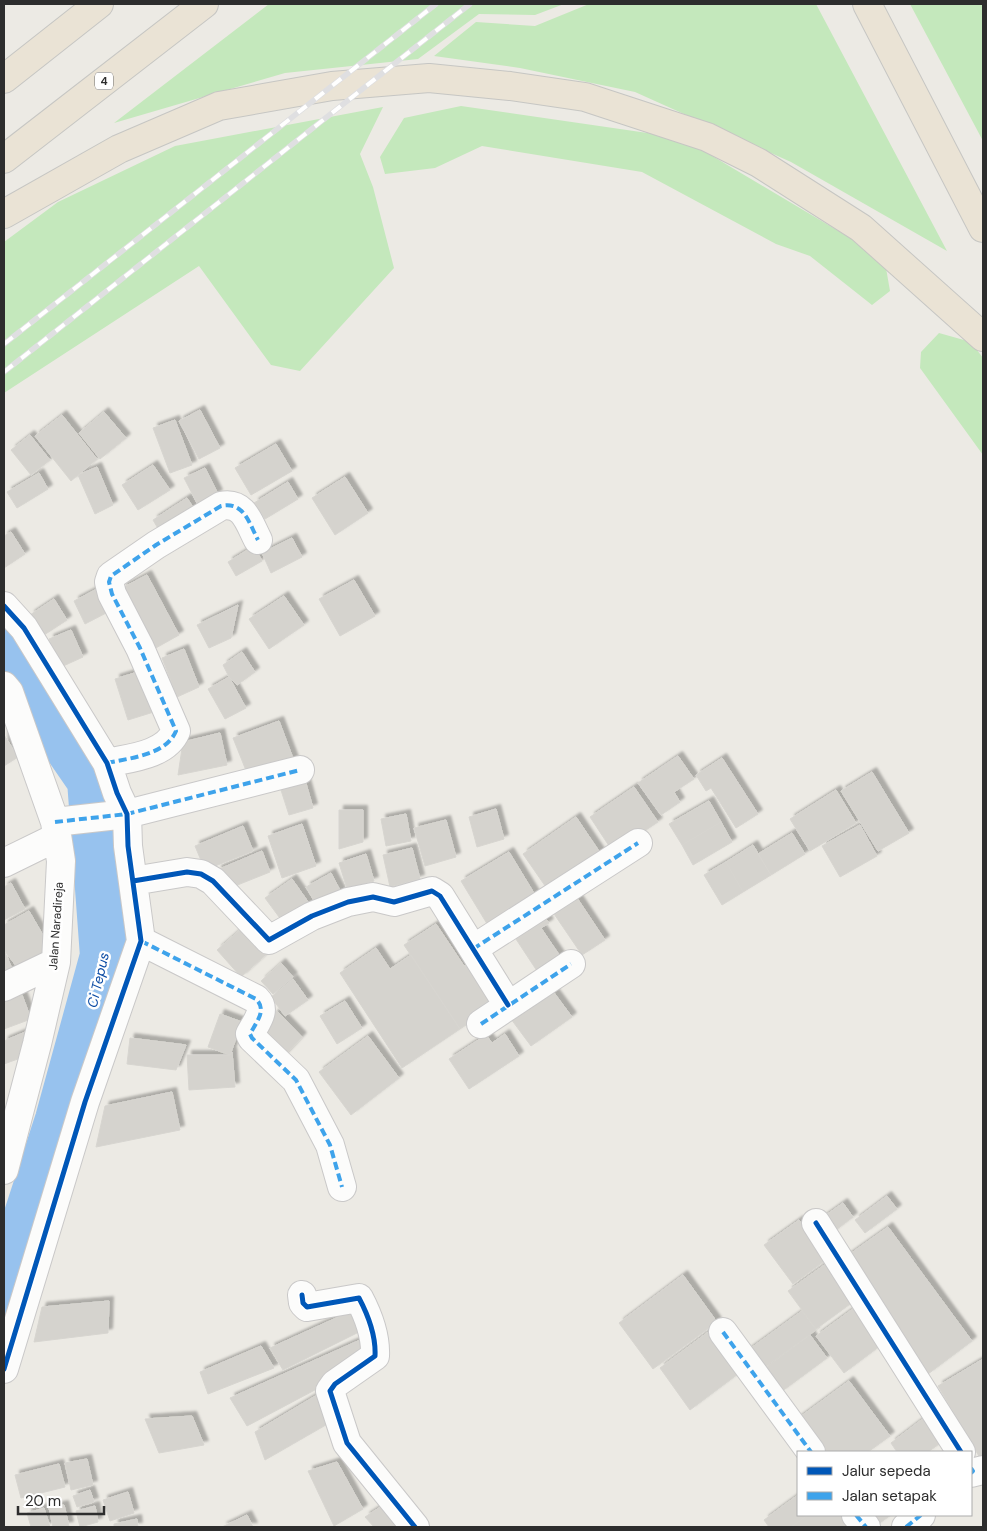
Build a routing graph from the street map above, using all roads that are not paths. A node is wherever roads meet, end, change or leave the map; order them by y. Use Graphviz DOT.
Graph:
graph roads {
  1 [pos="99,4"];
  2 [pos="204,4"];
  3 [pos="867,4"];
  4 [pos="4,79"];
  5 [pos="4,159"];
  6 [pos="4,214"];
  7 [pos="983,228"];
  8 [pos="983,337"];
  9 [pos="258,540"];
  10 [pos="4,606"];
  11 [pos="4,686"];
  12 [pos="107,763"];
  13 [pos="300,770"];
  14 [pos="124,814"];
  15 [pos="65,826"];
  16 [pos="638,843"];
  17 [pos="4,862"];
  18 [pos="133,882"];
  19 [pos="141,941"];
  20 [pos="473,949"];
  21 [pos="56,962"];
  22 [pos="571,964"];
  23 [pos="4,987"];
  24 [pos="508,1005"];
  25 [pos="481,1024"];
  26 [pos="4,1170"];
  27 [pos="342,1187"];
  28 [pos="816,1223"];
  29 [pos="302,1296"];
  30 [pos="723,1332"];
  31 [pos="4,1368"];
  32 [pos="810,1451"];
  33 [pos="962,1451"];
  34 [pos="857,1516"];
  35 [pos="920,1516"];
  36 [pos="415,1527"];
  37 [pos="866,1527"];
  38 [pos="906,1527"];
  1 -- 4 [label="highway"];
  2 -- 5 [label="highway, 4"];
  3 -- 7 [label="highway"];
  6 -- 8 [label="highway"];
  9 -- 12 [label="street"];
  10 -- 12 [label="street"];
  11 -- 15 [label="street, Jalan Naradireja"];
  12 -- 14 [label="street"];
  13 -- 14 [label="street"];
  14 -- 15 [label="street"];
  14 -- 18 [label="street"];
  15 -- 17 [label="street"];
  15 -- 21 [label="street, Jalan Naradireja"];
  16 -- 20 [label="street"];
  18 -- 19 [label="street"];
  18 -- 20 [label="street"];
  19 -- 27 [label="street"];
  19 -- 31 [label="street"];
  20 -- 24 [label="street"];
  21 -- 23 [label="street"];
  21 -- 26 [label="street, Jalan Naradireja"];
  22 -- 24 [label="street"];
  24 -- 25 [label="street"];
  28 -- 33 [label="street"];
  29 -- 36 [label="street"];
  30 -- 32 [label="street"];
  34 -- 37 [label="street"];
  35 -- 38 [label="street"];
}
